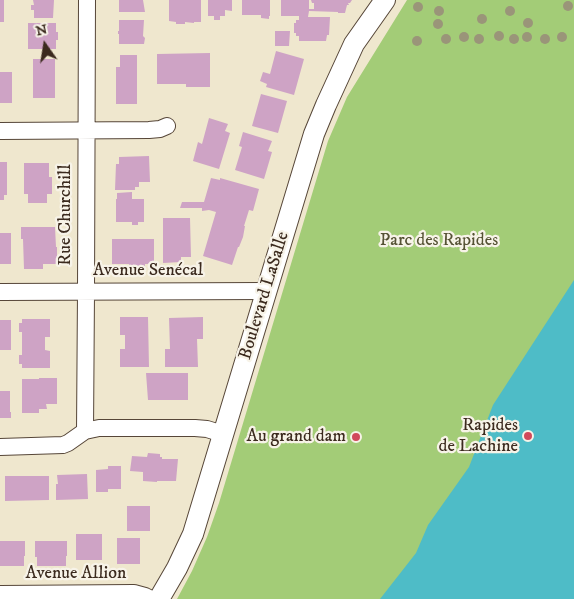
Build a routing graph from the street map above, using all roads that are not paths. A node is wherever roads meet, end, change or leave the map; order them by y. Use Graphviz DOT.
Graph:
graph roads {
  1 [pos="87,0"];
  2 [pos="385,0"];
  3 [pos="167,126"];
  4 [pos="0,131"];
  5 [pos="86,131"];
  6 [pos="266,291"];
  7 [pos="0,292"];
  8 [pos="86,292"];
  9 [pos="85,431"];
  10 [pos="223,434"];
  11 [pos="0,447"];
  12 [pos="0,594"];
  13 [pos="151,599"];
  14 [pos="158,599"];
  1 -- 5 [label="street, Rue Churchill"];
  2 -- 6 [label="main road, Boulevard LaSalle"];
  3 -- 5 [label="street"];
  4 -- 5 [label="street"];
  5 -- 8 [label="street, Rue Churchill"];
  6 -- 8 [label="street, Avenue Senécal"];
  6 -- 10 [label="main road, Boulevard LaSalle"];
  7 -- 8 [label="street, Avenue Senécal"];
  8 -- 9 [label="street, Rue Churchill"];
  9 -- 10 [label="street"];
  9 -- 11 [label="street"];
  10 -- 14 [label="main road, Boulevard LaSalle"];
  12 -- 13 [label="street, Avenue Allion"];
}
